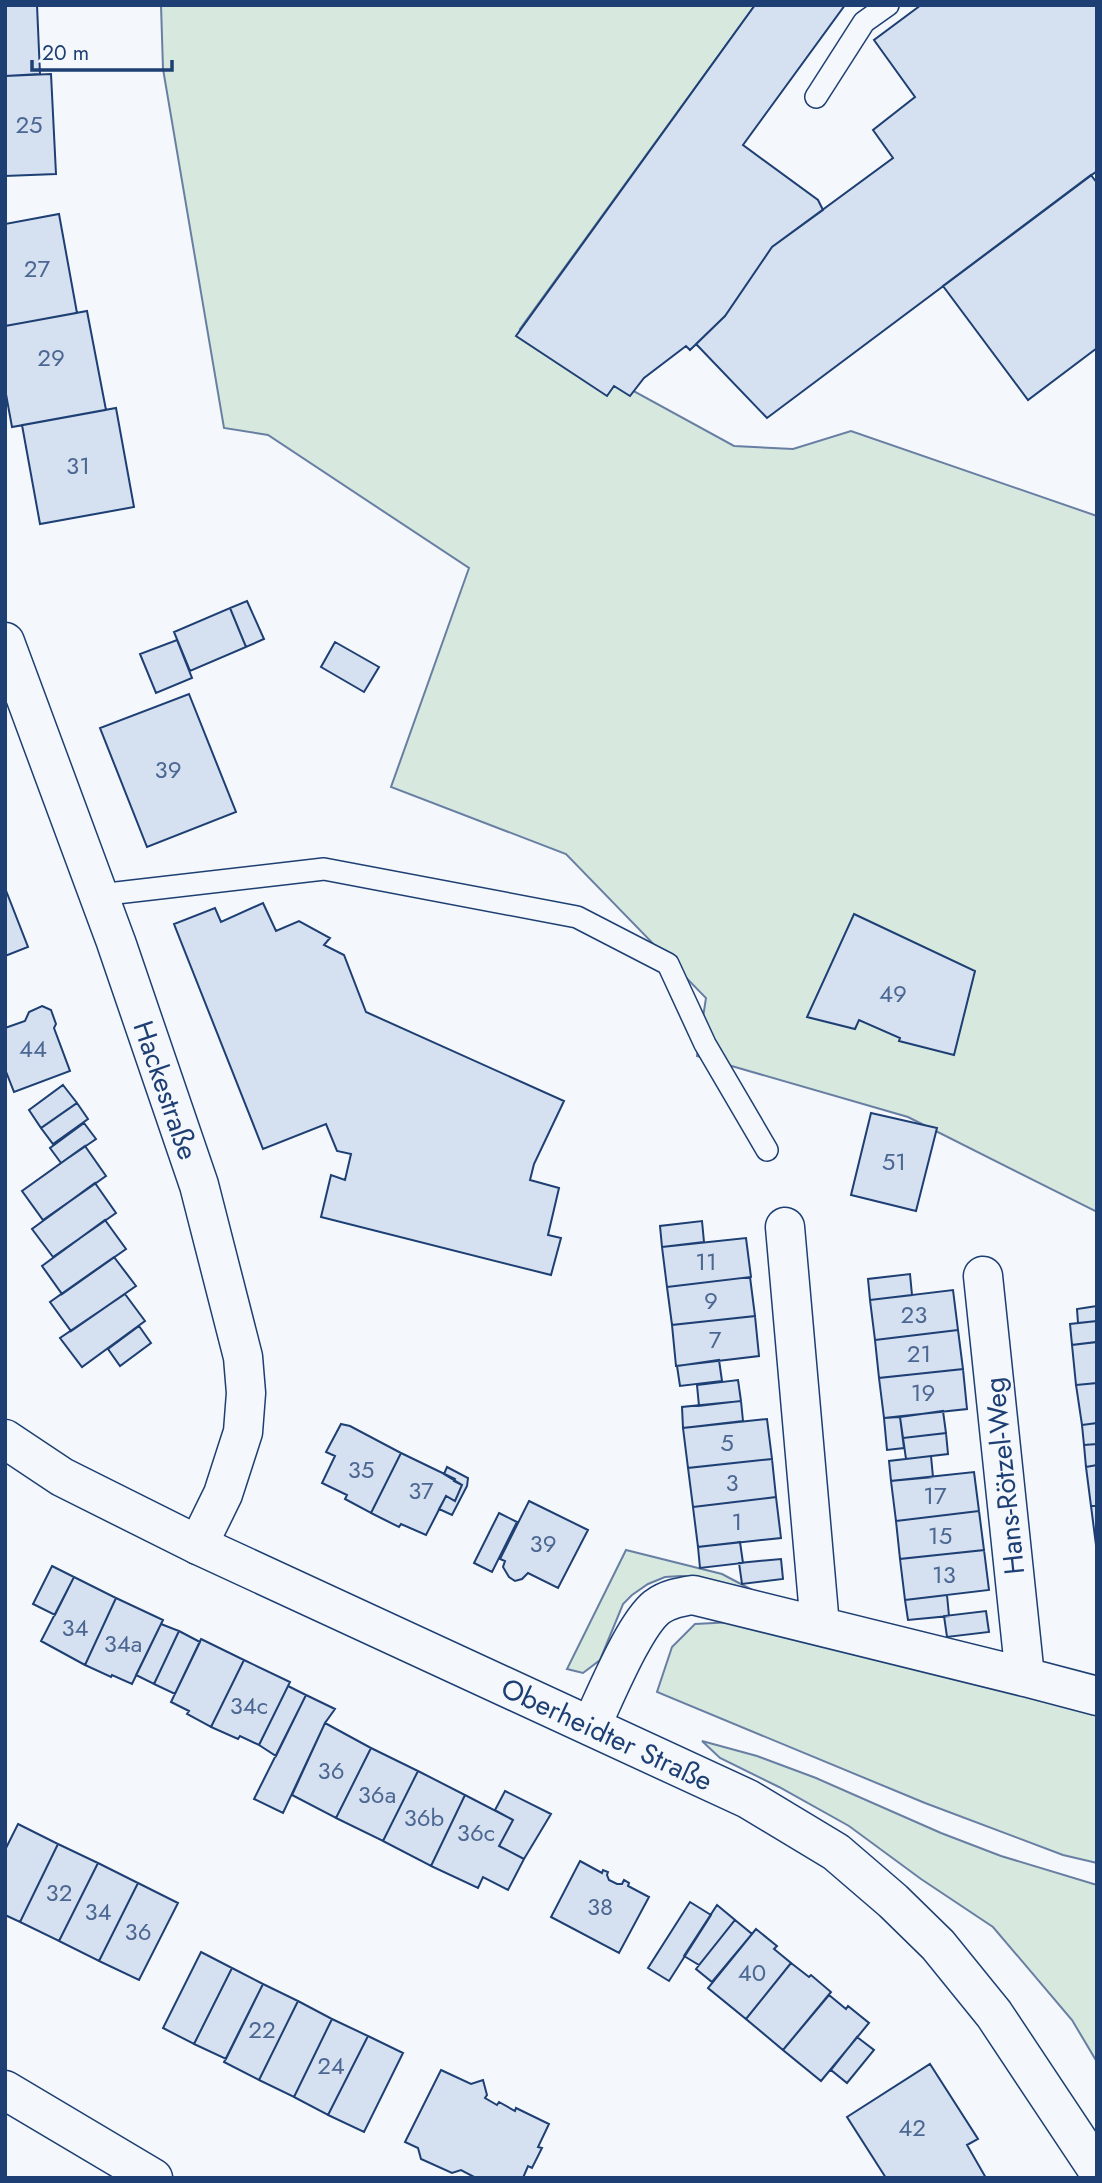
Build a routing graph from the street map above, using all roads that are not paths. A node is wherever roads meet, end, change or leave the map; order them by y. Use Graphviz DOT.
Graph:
graph roads {
  1 [pos="888,5"];
  2 [pos="816,97"];
  3 [pos="5,642"];
  4 [pos="99,895"];
  5 [pos="767,1150"];
  6 [pos="785,1227"];
  7 [pos="983,1276"];
  8 [pos="5,1439"];
  9 [pos="198,1545"];
  10 [pos="820,1626"];
  11 [pos="1026,1677"];
  12 [pos="1097,1696"];
  13 [pos="591,1726"];
  14 [pos="5,2090"];
  15 [pos="1097,2169"];
  16 [pos="152,2178"];
  1 -- 2 [label="lane"];
  3 -- 4 [label="street, Hackestraße"];
  4 -- 5 [label="lane"];
  4 -- 9 [label="street, Hackestraße"];
  6 -- 10 [label="street"];
  7 -- 11 [label="street, Hans-Rötzel-Weg"];
  8 -- 9 [label="street, Oberheidter Straße"];
  9 -- 13 [label="street, Oberheidter Straße"];
  10 -- 11 [label="street"];
  10 -- 13 [label="street"];
  11 -- 12 [label="street"];
  13 -- 15 [label="street, Oberheidter Straße"];
  14 -- 16 [label="street"];
}
